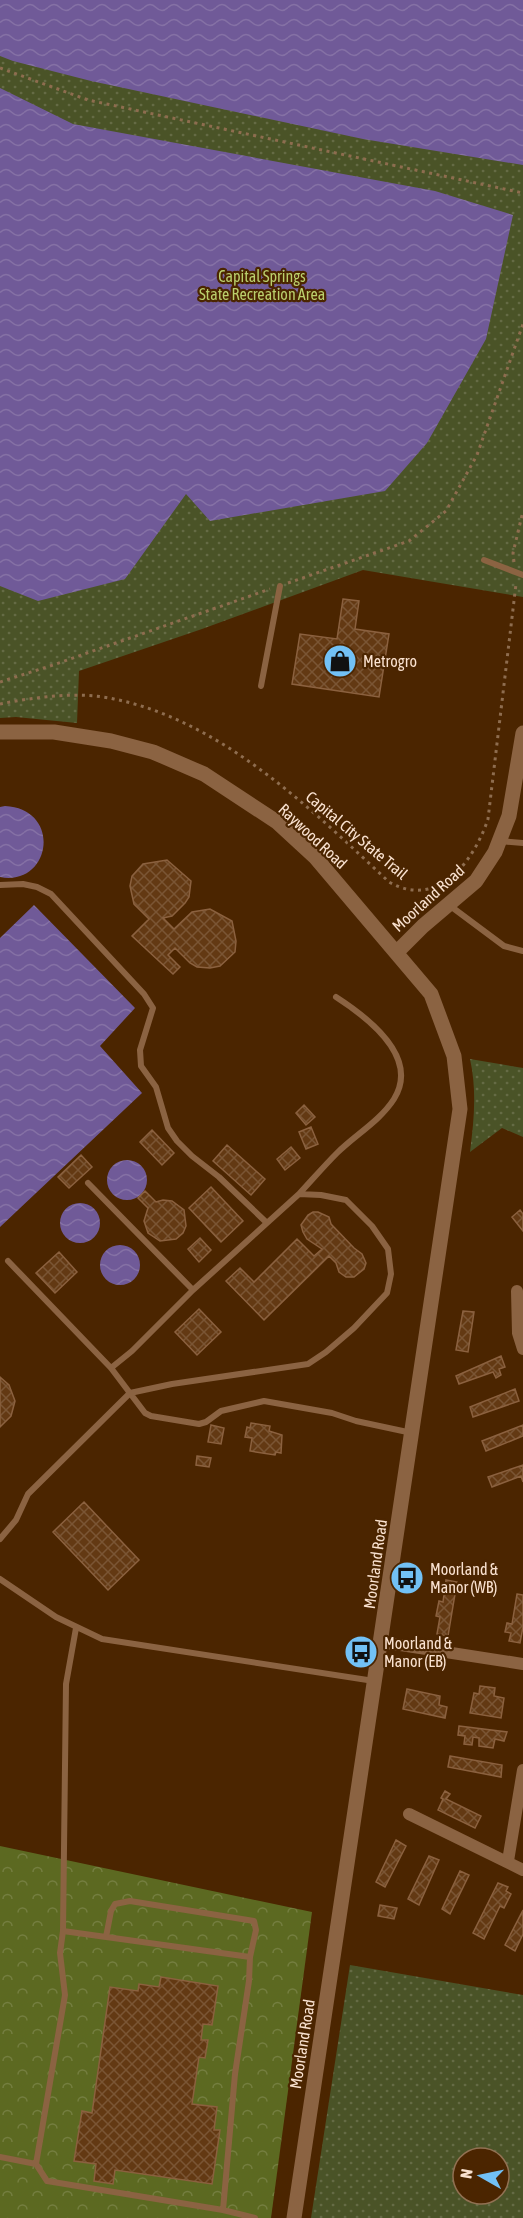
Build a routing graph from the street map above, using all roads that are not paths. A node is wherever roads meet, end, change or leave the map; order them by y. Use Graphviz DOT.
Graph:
graph roads {
  1 [pos="484,560"];
  2 [pos="523,575"];
  3 [pos="280,586"];
  4 [pos="261,686"];
  5 [pos="0,732"];
  6 [pos="523,733"];
  7 [pos="500,841"];
  8 [pos="523,843"];
  9 [pos="0,885"];
  10 [pos="448,905"];
  11 [pos="523,951"];
  12 [pos="397,952"];
  13 [pos="336,997"];
  14 [pos="454,1056"];
  15 [pos="88,1183"];
  16 [pos="299,1194"];
  17 [pos="267,1223"];
  18 [pos="8,1261"];
  19 [pos="193,1290"];
  20 [pos="517,1291"];
  21 [pos="523,1349"];
  22 [pos="111,1368"];
  23 [pos="130,1393"];
  24 [pos="412,1433"];
  25 [pos="0,1539"];
  26 [pos="0,1579"];
  27 [pos="76,1628"];
  28 [pos="381,1642"];
  29 [pos="523,1664"];
  30 [pos="375,1682"];
  31 [pos="523,1770"];
  32 [pos="409,1814"];
  33 [pos="508,1861"];
  34 [pos="523,1870"];
  35 [pos="63,1931"];
  36 [pos="106,1937"];
  37 [pos="250,1957"];
  38 [pos="0,2157"];
  39 [pos="36,2164"];
  40 [pos="223,2210"];
  41 [pos="255,2218"];
  42 [pos="294,2218"];
  1 -- 2 [label="lane"];
  3 -- 4 [label="lane"];
  5 -- 12 [label="street, Raywood Road"];
  6 -- 7 [label="street, Moorland Road"];
  7 -- 8 [label="lane"];
  7 -- 10 [label="street, Moorland Road"];
  9 -- 17 [label="lane"];
  10 -- 11 [label="lane"];
  10 -- 12 [label="street, Moorland Road"];
  12 -- 14 [label="street, Raywood Road"];
  13 -- 16 [label="lane"];
  14 -- 24 [label="street, Moorland Road"];
  15 -- 19 [label="lane"];
  16 -- 17 [label="lane"];
  16 -- 23 [label="lane"];
  17 -- 19 [label="lane"];
  18 -- 22 [label="lane"];
  19 -- 22 [label="lane"];
  20 -- 21 [label="street"];
  22 -- 23 [label="lane"];
  23 -- 24 [label="lane"];
  23 -- 25 [label="lane"];
  24 -- 28 [label="street, Moorland Road"];
  26 -- 27 [label="lane"];
  27 -- 30 [label="lane"];
  27 -- 35 [label="lane"];
  28 -- 29 [label="street"];
  28 -- 30 [label="street, Moorland Road"];
  30 -- 42 [label="street, Moorland Road"];
  31 -- 33 [label="street"];
  32 -- 33 [label="street"];
  33 -- 34 [label="street"];
  35 -- 36 [label="lane"];
  35 -- 39 [label="lane"];
  36 -- 37 [label="lane"];
  36 -- 37 [label="lane"];
  37 -- 40 [label="lane"];
  38 -- 39 [label="lane"];
  39 -- 40 [label="lane"];
  40 -- 41 [label="lane"];
}
